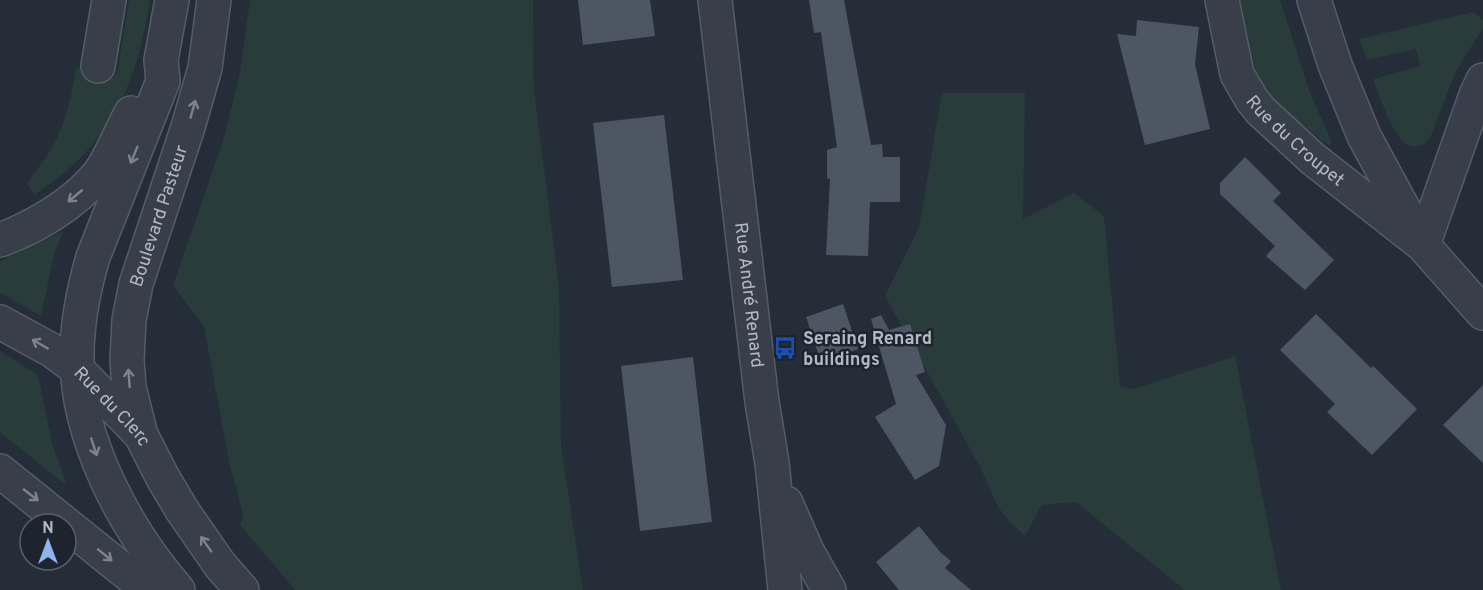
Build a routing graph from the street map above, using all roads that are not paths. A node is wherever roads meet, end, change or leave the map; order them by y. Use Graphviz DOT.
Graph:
graph roads {
  1 [pos="109,0"];
  2 [pos="172,0"];
  3 [pos="214,0"];
  4 [pos="715,0"];
  5 [pos="1222,0"];
  6 [pos="1314,0"];
  7 [pos="161,60"];
  8 [pos="98,66"];
  9 [pos="1483,80"];
  10 [pos="0,240"];
  11 [pos="1423,245"];
  12 [pos="1483,313"];
  13 [pos="0,321"];
  14 [pos="77,369"];
  15 [pos="141,435"];
  16 [pos="772,463"];
  17 [pos="0,471"];
  18 [pos="148,590"];
  19 [pos="178,590"];
  20 [pos="242,590"];
  21 [pos="785,590"];
  22 [pos="829,590"];
  1 -- 8 [label="street"];
  2 -- 7 [label="street"];
  15 -- 3 [label="street, Boulevard Pasteur, one-way"];
  4 -- 16 [label="street, Rue André Renard"];
  5 -- 11 [label="street, Rue du Croupet"];
  6 -- 11 [label="street, Rue du Croupet"];
  7 -- 10 [label="street, one-way"];
  7 -- 14 [label="street, one-way"];
  9 -- 11 [label="street"];
  11 -- 12 [label="street, Rue du Croupet"];
  14 -- 13 [label="street, one-way"];
  14 -- 15 [label="street, Rue du Clerc"];
  14 -- 19 [label="street, Rue du Clerc, one-way"];
  20 -- 15 [label="street, Rue du Clerc, one-way"];
  16 -- 21 [label="street, Rue André Renard"];
  16 -- 22 [label="street"];
  17 -- 18 [label="street, one-way"];
}
